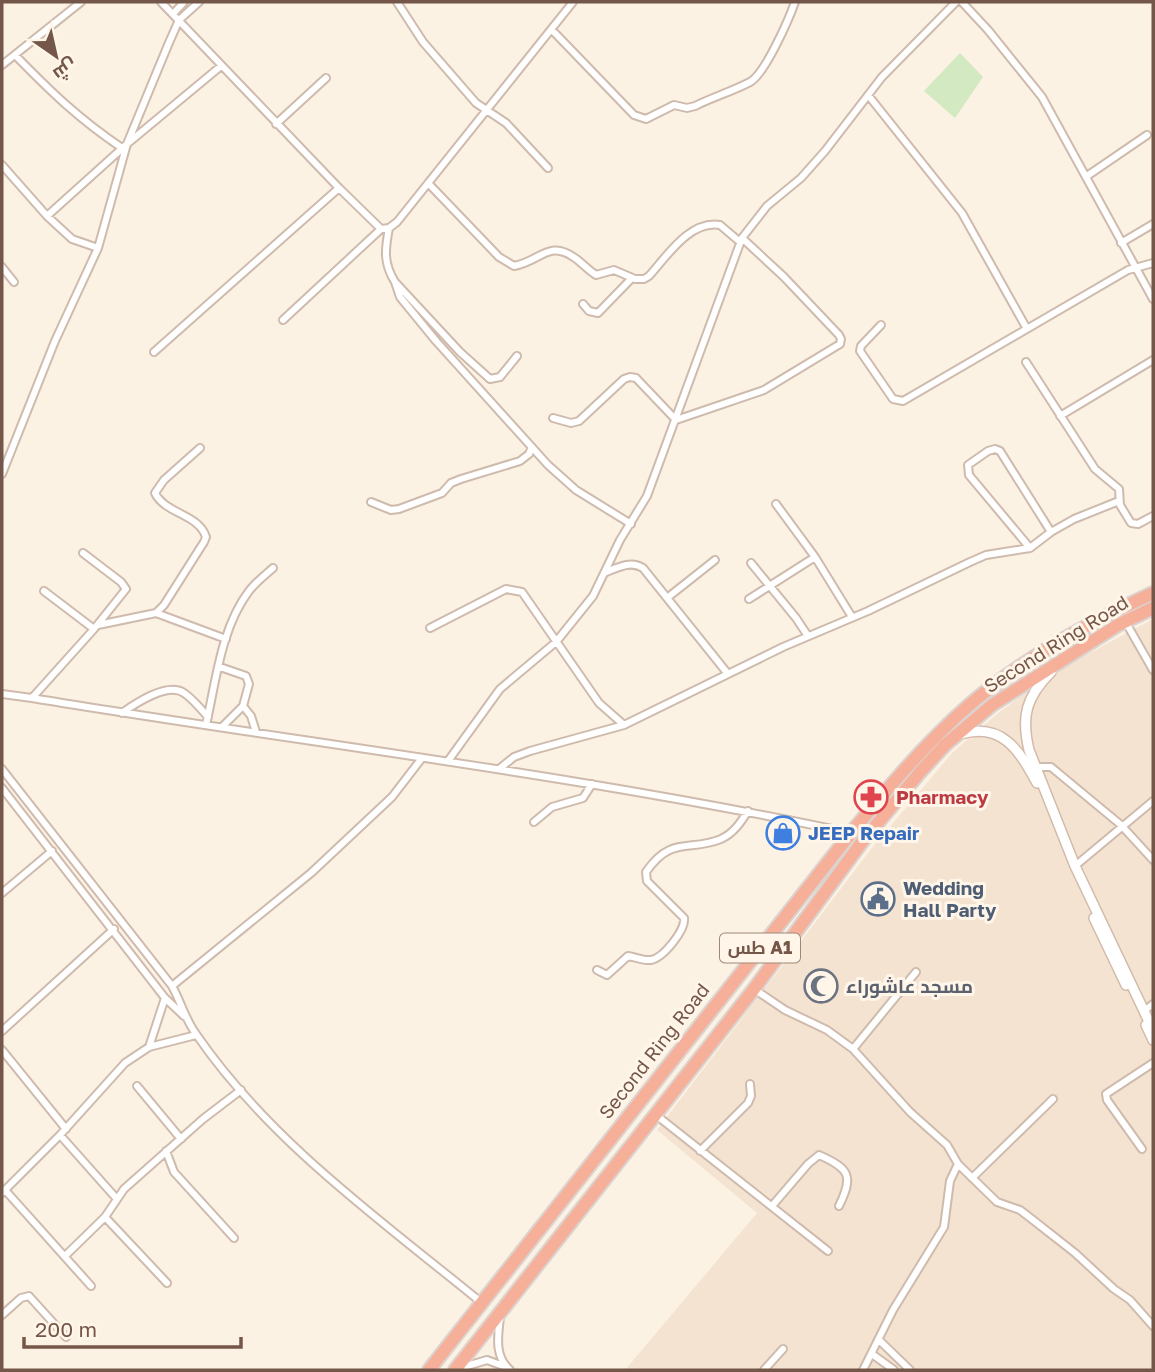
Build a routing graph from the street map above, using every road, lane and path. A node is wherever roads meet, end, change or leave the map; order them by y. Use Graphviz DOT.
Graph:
graph roads {
  1 [pos="81,2"];
  2 [pos="160,2"];
  3 [pos="184,2"];
  4 [pos="198,2"];
  5 [pos="397,2"];
  6 [pos="573,2"];
  7 [pos="795,2"];
  8 [pos="956,2"];
  9 [pos="962,2"];
  10 [pos="173,14"];
  11 [pos="179,20"];
  12 [pos="552,30"];
  13 [pos="15,55"];
  14 [pos="2,64"];
  15 [pos="221,66"];
  16 [pos="326,78"];
  17 [pos="868,95"];
  18 [pos="488,109"];
  19 [pos="276,124"];
  20 [pos="1147,135"];
  21 [pos="125,146"];
  22 [pos="2,165"];
  23 [pos="548,167"];
  24 [pos="1087,176"];
  25 [pos="428,183"];
  26 [pos="339,188"];
  27 [pos="47,216"];
  28 [pos="1153,223"];
  29 [pos="385,228"];
  30 [pos="741,240"];
  31 [pos="1121,243"];
  32 [pos="98,248"];
  33 [pos="1153,263"];
  34 [pos="2,267"];
  35 [pos="1135,268"];
  36 [pos="632,278"];
  37 [pos="13,282"];
  38 [pos="395,282"];
  39 [pos="1153,299"];
  40 [pos="583,304"];
  41 [pos="283,320"];
  42 [pos="881,325"];
  43 [pos="1027,329"];
  44 [pos="154,352"];
  45 [pos="517,356"];
  46 [pos="1153,360"];
  47 [pos="1026,362"];
  48 [pos="1060,416"];
  49 [pos="553,418"];
  50 [pos="676,420"];
  51 [pos="532,447"];
  52 [pos="200,448"];
  53 [pos="2,474"];
  54 [pos="1119,501"];
  55 [pos="372,502"];
  56 [pos="776,504"];
  57 [pos="1153,516"];
  58 [pos="631,524"];
  59 [pos="1051,532"];
  60 [pos="1030,548"];
  61 [pos="83,553"];
  62 [pos="815,557"];
  63 [pos="715,560"];
  64 [pos="751,563"];
  65 [pos="273,568"];
  66 [pos="604,573"];
  67 [pos="769,585"];
  68 [pos="44,591"];
  69 [pos="1153,593"];
  70 [pos="667,598"];
  71 [pos="749,599"];
  72 [pos="1153,608"];
  73 [pos="156,613"];
  74 [pos="852,617"];
  75 [pos="1125,621"];
  76 [pos="96,627"];
  77 [pos="430,628"];
  78 [pos="807,636"];
  79 [pos="226,639"];
  80 [pos="556,642"];
  81 [pos="1068,657"];
  82 [pos="219,667"];
  83 [pos="1153,670"];
  84 [pos="728,674"];
  85 [pos="2,694"];
  86 [pos="32,698"];
  87 [pos="243,706"];
  88 [pos="122,713"];
  89 [pos="208,717"];
  90 [pos="206,725"];
  91 [pos="624,725"];
  92 [pos="222,727"];
  93 [pos="256,732"];
  94 [pos="956,736"];
  95 [pos="422,758"];
  96 [pos="448,761"];
  97 [pos="1035,766"];
  98 [pos="2,769"];
  99 [pos="499,769"];
  100 [pos="592,784"];
  101 [pos="2,788"];
  102 [pos="1153,801"];
  103 [pos="748,811"];
  104 [pos="534,822"];
  105 [pos="1121,825"];
  106 [pos="851,833"];
  107 [pos="52,851"];
  108 [pos="1153,860"];
  109 [pos="1075,866"];
  110 [pos="2,893"];
  111 [pos="114,929"];
  112 [pos="597,970"];
  113 [pos="916,972"];
  114 [pos="172,986"];
  115 [pos="754,989"];
  116 [pos="165,998"];
  117 [pos="1153,1004"];
  118 [pos="1144,1011"];
  119 [pos="186,1018"];
  120 [pos="1153,1030"];
  121 [pos="2,1031"];
  122 [pos="196,1035"];
  123 [pos="1153,1040"];
  124 [pos="149,1047"];
  125 [pos="853,1049"];
  126 [pos="2,1050"];
  127 [pos="1153,1063"];
  128 [pos="750,1084"];
  129 [pos="137,1086"];
  130 [pos="241,1090"];
  131 [pos="1053,1099"];
  132 [pos="634,1108"];
  133 [pos="656,1115"];
  134 [pos="65,1129"];
  135 [pos="60,1135"];
  136 [pos="181,1139"];
  137 [pos="1142,1149"];
  138 [pos="699,1150"];
  139 [pos="166,1151"];
  140 [pos="958,1164"];
  141 [pos="972,1178"];
  142 [pos="3,1191"];
  143 [pos="116,1198"];
  144 [pos="772,1206"];
  145 [pos="839,1206"];
  146 [pos="553,1211"];
  147 [pos="104,1217"];
  148 [pos="234,1238"];
  149 [pos="828,1251"];
  150 [pos="65,1256"];
  151 [pos="167,1283"];
  152 [pos="91,1286"];
  153 [pos="482,1303"];
  154 [pos="501,1314"];
  155 [pos="2,1315"];
  156 [pos="1153,1326"];
  157 [pos="66,1337"];
  158 [pos="879,1340"];
  159 [pos="783,1349"];
  160 [pos="872,1353"];
  161 [pos="508,1368"];
  162 [pos="429,1370"];
  163 [pos="455,1370"];
  164 [pos="764,1370"];
  165 [pos="863,1370"];
  166 [pos="894,1370"];
  167 [pos="910,1370"];
  1 -- 13 [label="street"];
  2 -- 10 [label="street"];
  3 -- 10 [label="street"];
  4 -- 11 [label="street"];
  5 -- 18 [label="street"];
  6 -- 12 [label="street"];
  7 -- 12 [label="street"];
  8 -- 17 [label="street"];
  9 -- 24 [label="street"];
  10 -- 11 [label="street"];
  11 -- 15 [label="street"];
  11 -- 21 [label="street"];
  12 -- 18 [label="street"];
  13 -- 14 [label="street"];
  13 -- 21 [label="street"];
  15 -- 19 [label="street"];
  15 -- 21 [label="street"];
  16 -- 19 [label="street"];
  17 -- 30 [label="street"];
  17 -- 43 [label="street"];
  18 -- 23 [label="street"];
  18 -- 25 [label="street"];
  19 -- 26 [label="street"];
  20 -- 24 [label="street"];
  21 -- 27 [label="street"];
  21 -- 32 [label="street"];
  22 -- 27 [label="street"];
  24 -- 31 [label="street"];
  25 -- 29 [label="street"];
  25 -- 36 [label="street"];
  26 -- 29 [label="street"];
  26 -- 44 [label="street"];
  27 -- 32 [label="street"];
  28 -- 31 [label="street"];
  29 -- 38 [label="street"];
  29 -- 41 [label="street"];
  30 -- 36 [label="street"];
  30 -- 50 [label="street"];
  30 -- 50 [label="street"];
  31 -- 35 [label="street"];
  32 -- 53 [label="street"];
  33 -- 35 [label="street"];
  34 -- 37 [label="street"];
  35 -- 39 [label="street"];
  35 -- 43 [label="street"];
  36 -- 40 [label="street"];
  38 -- 45 [label="street"];
  38 -- 51 [label="street"];
  42 -- 43 [label="street"];
  46 -- 48 [label="street"];
  47 -- 48 [label="street"];
  48 -- 54 [label="street"];
  49 -- 50 [label="street"];
  50 -- 58 [label="street"];
  51 -- 55 [label="street"];
  51 -- 58 [label="street"];
  52 -- 73 [label="street"];
  54 -- 57 [label="street"];
  54 -- 59 [label="street"];
  56 -- 62 [label="street"];
  58 -- 66 [label="street"];
  59 -- 60 [label="street"];
  59 -- 60 [label="street"];
  60 -- 74 [label="street"];
  61 -- 76 [label="street"];
  62 -- 67 [label="street"];
  62 -- 74 [label="street"];
  63 -- 70 [label="street"];
  64 -- 67 [label="street"];
  65 -- 79 [label="street"];
  66 -- 70 [label="street"];
  66 -- 80 [label="street"];
  67 -- 71 [label="street"];
  67 -- 78 [label="street"];
  68 -- 76 [label="street"];
  69 -- 106 [label="highway, Second Ring Road / طس A1"];
  70 -- 84 [label="street"];
  72 -- 75 [label="highway, Second Ring Road / طس A1"];
  73 -- 76 [label="street"];
  73 -- 79 [label="street"];
  74 -- 78 [label="street"];
  75 -- 81 [label="highway, Second Ring Road / طس A1"];
  75 -- 83 [label="street"];
  76 -- 86 [label="street"];
  77 -- 80 [label="street"];
  78 -- 84 [label="street"];
  79 -- 82 [label="street"];
  80 -- 91 [label="street"];
  80 -- 96 [label="street"];
  81 -- 94 [label="highway, Second Ring Road / طس A1"];
  81 -- 97 [label="street"];
  82 -- 87 [label="street"];
  82 -- 89 [label="street"];
  84 -- 91 [label="street"];
  85 -- 86 [label="street"];
  86 -- 88 [label="street"];
  87 -- 92 [label="street"];
  87 -- 93 [label="street"];
  88 -- 89 [label="street"];
  88 -- 90 [label="street"];
  89 -- 90 [label="street"];
  90 -- 92 [label="street"];
  91 -- 99 [label="street"];
  92 -- 93 [label="street"];
  93 -- 95 [label="street"];
  94 -- 115 [label="highway, Second Ring Road / طس A1"];
  94 -- 123 [label="street"];
  95 -- 96 [label="street"];
  95 -- 114 [label="street"];
  96 -- 99 [label="street"];
  97 -- 105 [label="street"];
  97 -- 109 [label="street"];
  98 -- 114 [label="street"];
  99 -- 100 [label="street"];
  100 -- 103 [label="street"];
  100 -- 104 [label="street"];
  101 -- 107 [label="street"];
  102 -- 105 [label="street"];
  103 -- 106 [label="street"];
  103 -- 112 [label="street"];
  105 -- 108 [label="street"];
  105 -- 109 [label="street"];
  106 -- 132 [label="highway, Second Ring Road / طس A1"];
  107 -- 110 [label="street"];
  107 -- 111 [label="street"];
  109 -- 118 [label="street"];
  111 -- 116 [label="street"];
  111 -- 121 [label="street"];
  113 -- 125 [label="street"];
  114 -- 119 [label="street"];
  115 -- 125 [label="street"];
  115 -- 133 [label="highway, Second Ring Road / طس A1"];
  116 -- 119 [label="street"];
  116 -- 124 [label="street"];
  117 -- 118 [label="street"];
  118 -- 120 [label="street"];
  119 -- 122 [label="street"];
  122 -- 124 [label="street"];
  122 -- 130 [label="street"];
  124 -- 134 [label="street"];
  125 -- 140 [label="street"];
  126 -- 134 [label="street"];
  127 -- 137 [label="street"];
  128 -- 138 [label="street"];
  129 -- 136 [label="street"];
  130 -- 136 [label="street"];
  130 -- 153 [label="street"];
  131 -- 141 [label="street"];
  132 -- 133 [label="highway"];
  132 -- 146 [label="highway, Second Ring Road / طس A1"];
  133 -- 138 [label="street"];
  133 -- 154 [label="highway, Second Ring Road / طس A1"];
  134 -- 135 [label="street"];
  135 -- 142 [label="street"];
  135 -- 143 [label="street"];
  136 -- 139 [label="street"];
  138 -- 144 [label="street"];
  139 -- 143 [label="street"];
  139 -- 148 [label="street"];
  140 -- 141 [label="street"];
  140 -- 158 [label="street"];
  141 -- 156 [label="street"];
  142 -- 150 [label="street"];
  143 -- 147 [label="street"];
  144 -- 145 [label="street"];
  144 -- 149 [label="street"];
  146 -- 153 [label="highway, Second Ring Road / طس A1"];
  146 -- 154 [label="highway"];
  147 -- 150 [label="street"];
  147 -- 151 [label="street"];
  150 -- 152 [label="street"];
  153 -- 162 [label="highway, Second Ring Road / طس A1"];
  154 -- 161 [label="street"];
  154 -- 163 [label="highway, Second Ring Road / طس A1"];
  155 -- 157 [label="street"];
  158 -- 160 [label="street"];
  158 -- 167 [label="street"];
  159 -- 164 [label="street"];
  160 -- 165 [label="street"];
  160 -- 166 [label="street"];
  161 -- 163 [label="street"];
}
